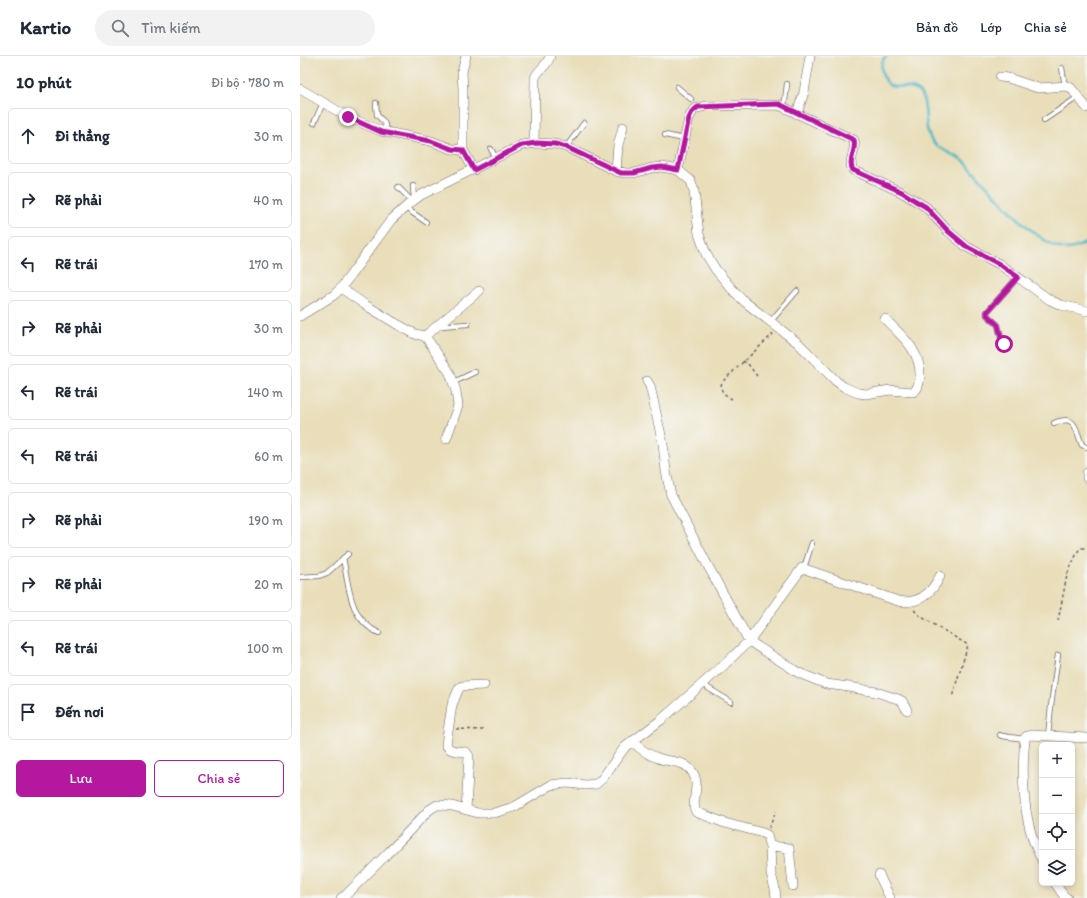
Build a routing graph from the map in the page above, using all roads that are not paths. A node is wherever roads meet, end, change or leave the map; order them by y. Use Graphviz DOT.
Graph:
graph roads {
  1 [pos="466,56"];
  2 [pos="550,56"];
  3 [pos="810,56"];
  4 [pos="1062,68"];
  5 [pos="1000,77"];
  6 [pos="787,84"];
  7 [pos="1064,86"];
  8 [pos="677,87"];
  9 [pos="300,89"];
  10 [pos="691,99"];
  11 [pos="1084,102"];
  12 [pos="323,103"];
  13 [pos="376,104"];
  14 [pos="782,106"];
  15 [pos="797,114"];
  16 [pos="1044,120"];
  17 [pos="314,123"];
  18 [pos="584,123"];
  19 [pos="623,128"];
  20 [pos="387,132"];
  21 [pos="665,135"];
  22 [pos="684,139"];
  23 [pos="534,143"];
  24 [pos="566,147"];
  25 [pos="463,150"];
  26 [pos="491,150"];
  27 [pos="496,158"];
  28 [pos="474,170"];
  29 [pos="678,170"];
  30 [pos="616,171"];
  31 [pos="413,186"];
  32 [pos="398,187"];
  33 [pos="413,200"];
  34 [pos="404,207"];
  35 [pos="426,222"];
  36 [pos="1018,277"];
  37 [pos="341,288"];
  38 [pos="479,291"];
  39 [pos="797,291"];
  40 [pos="1087,311"];
  41 [pos="300,316"];
  42 [pos="885,319"];
  43 [pos="770,322"];
  44 [pos="468,324"];
  45 [pos="438,326"];
  46 [pos="425,336"];
  47 [pos="1004,344"];
  48 [pos="475,372"];
  49 [pos="647,381"];
  50 [pos="454,382"];
  51 [pos="1054,423"];
  52 [pos="446,439"];
  53 [pos="1087,447"];
  54 [pos="1087,473"];
  55 [pos="1087,478"];
  56 [pos="812,544"];
  57 [pos="348,554"];
  58 [pos="343,558"];
  59 [pos="804,568"];
  60 [pos="940,576"];
  61 [pos="300,577"];
  62 [pos="379,633"];
  63 [pos="749,641"];
  64 [pos="1058,655"];
  65 [pos="704,682"];
  66 [pos="484,685"];
  67 [pos="731,702"];
  68 [pos="907,710"];
  69 [pos="1000,734"];
  70 [pos="1048,736"];
  71 [pos="1087,738"];
  72 [pos="1025,739"];
  73 [pos="632,741"];
  74 [pos="466,810"];
  75 [pos="770,845"];
  76 [pos="1039,854"];
  77 [pos="879,875"];
  78 [pos="793,886"];
  79 [pos="1057,886"];
  80 [pos="341,898"];
  81 [pos="776,898"];
  82 [pos="890,898"];
  83 [pos="1067,898"];
  1 -- 25 [label="street"];
  2 -- 23 [label="street"];
  3 -- 15 [label="street"];
  4 -- 7 [label="lane"];
  5 -- 7 [label="street"];
  6 -- 14 [label="lane"];
  7 -- 11 [label="street"];
  8 -- 10 [label="lane"];
  9 -- 12 [label="street"];
  11 -- 16 [label="lane"];
  12 -- 17 [label="lane"];
  12 -- 20 [label="street"];
  13 -- 20 [label="lane"];
  14 -- 15 [label="street"];
  14 -- 22 [label="street"];
  15 -- 36 [label="street"];
  18 -- 24 [label="lane"];
  19 -- 30 [label="street"];
  20 -- 25 [label="street"];
  21 -- 22 [label="lane"];
  22 -- 29 [label="street"];
  23 -- 24 [label="street"];
  23 -- 27 [label="street"];
  24 -- 30 [label="street"];
  25 -- 28 [label="street"];
  26 -- 27 [label="lane"];
  27 -- 28 [label="street"];
  28 -- 33 [label="street"];
  29 -- 30 [label="street"];
  29 -- 43 [label="street"];
  31 -- 33 [label="lane"];
  32 -- 33 [label="lane"];
  33 -- 34 [label="street"];
  34 -- 35 [label="lane"];
  34 -- 37 [label="street"];
  36 -- 40 [label="street"];
  36 -- 47 [label="lane"];
  37 -- 41 [label="street"];
  37 -- 46 [label="street"];
  38 -- 45 [label="street"];
  39 -- 43 [label="lane"];
  42 -- 43 [label="street"];
  44 -- 45 [label="lane"];
  45 -- 46 [label="street"];
  46 -- 50 [label="street"];
  48 -- 50 [label="lane"];
  49 -- 63 [label="street"];
  50 -- 52 [label="street"];
  51 -- 53 [label="lane"];
  54 -- 55 [label="street"];
  56 -- 59 [label="lane"];
  57 -- 58 [label="lane"];
  58 -- 61 [label="lane"];
  58 -- 62 [label="lane"];
  59 -- 60 [label="street"];
  59 -- 63 [label="street"];
  63 -- 65 [label="street"];
  63 -- 68 [label="street"];
  64 -- 70 [label="lane"];
  65 -- 67 [label="lane"];
  65 -- 73 [label="street"];
  66 -- 74 [label="street"];
  69 -- 72 [label="lane"];
  70 -- 71 [label="street"];
  70 -- 72 [label="street"];
  72 -- 76 [label="street"];
  73 -- 74 [label="street"];
  73 -- 75 [label="street"];
  74 -- 80 [label="street"];
  75 -- 78 [label="street"];
  75 -- 81 [label="street"];
  77 -- 82 [label="street"];
  79 -- 83 [label="street"];
}
